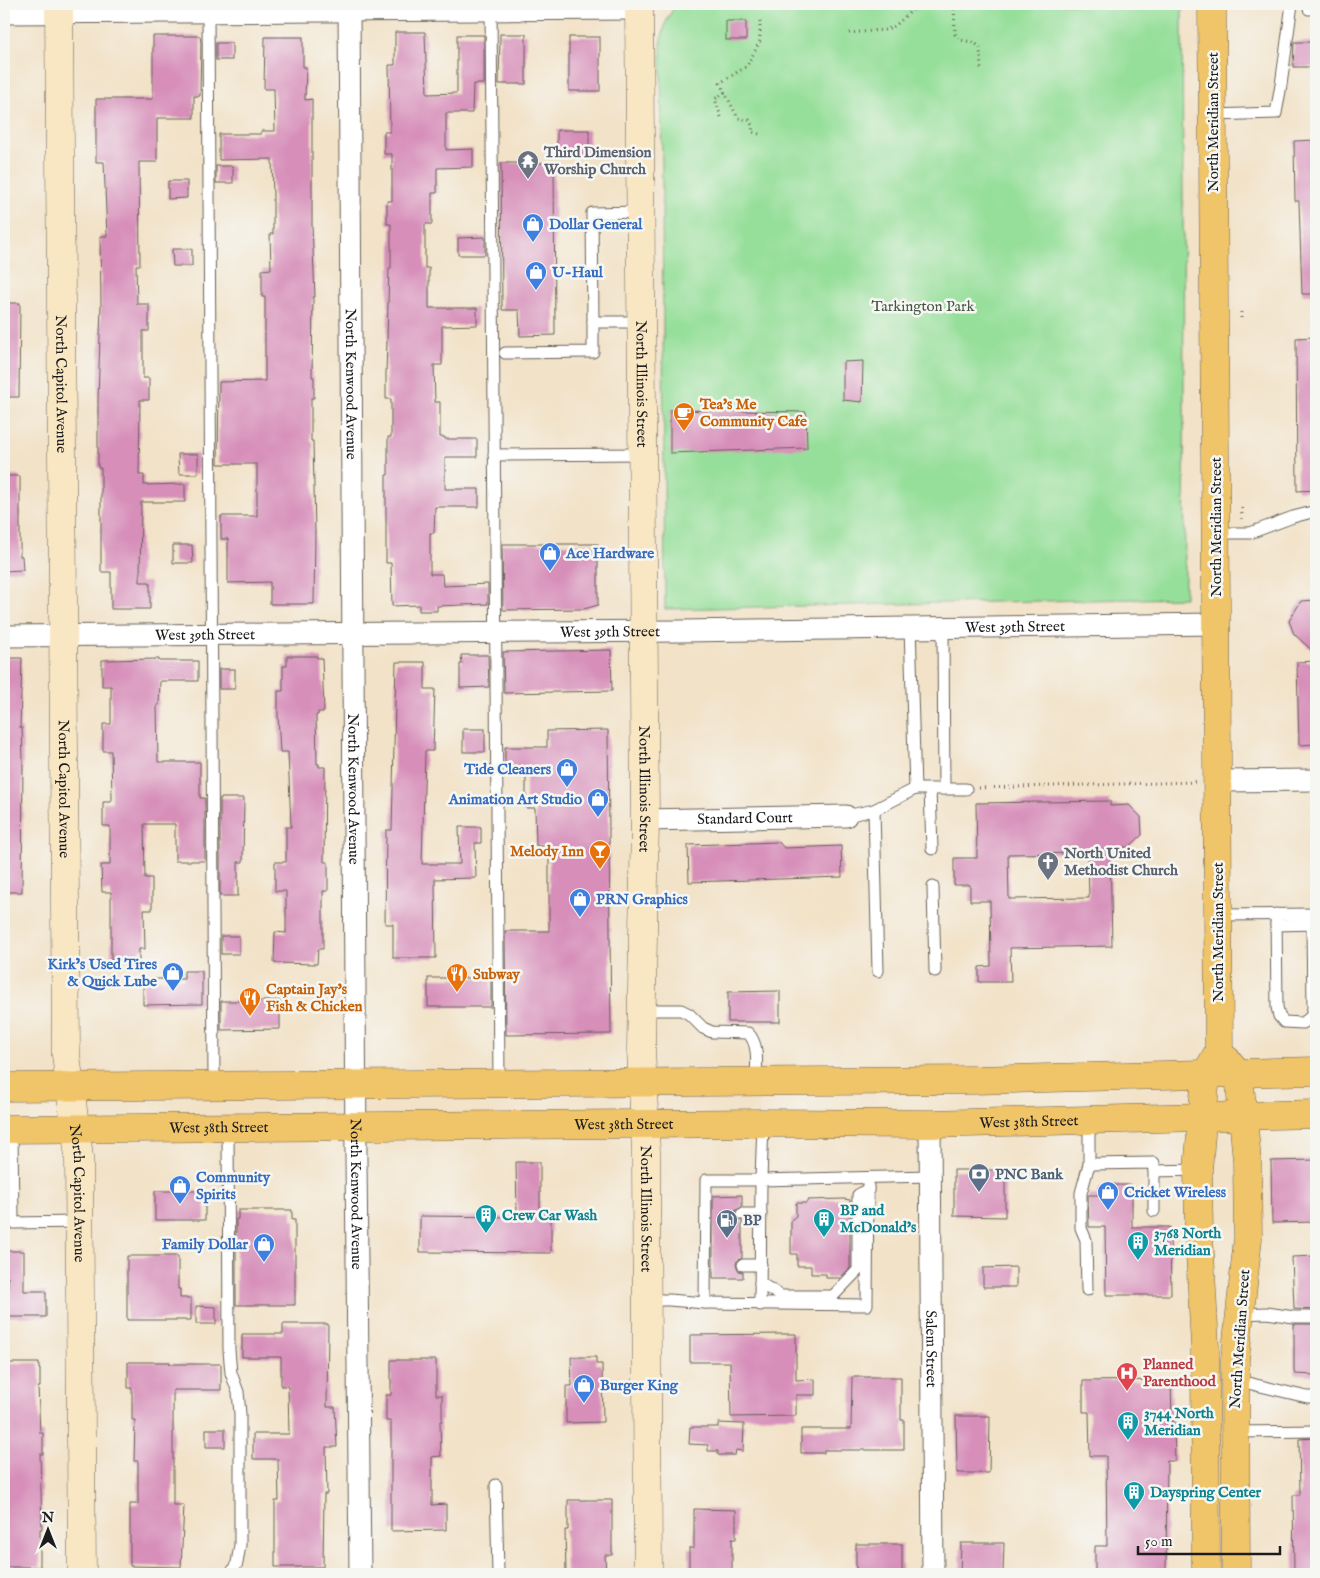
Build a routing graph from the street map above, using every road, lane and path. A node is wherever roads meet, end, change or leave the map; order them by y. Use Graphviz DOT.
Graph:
graph roads {
  1 [pos="1212,4"];
  2 [pos="1292,4"];
  3 [pos="954,5"];
  4 [pos="639,6"];
  5 [pos="491,7"];
  6 [pos="60,8"];
  7 [pos="349,8"];
  8 [pos="208,12"];
  9 [pos="4,13"];
  10 [pos="760,19"];
  11 [pos="849,33"];
  12 [pos="981,72"];
  13 [pos="725,92"];
  14 [pos="1213,115"];
  15 [pos="721,117"];
  16 [pos="759,134"];
  17 [pos="641,212"];
  18 [pos="1241,312"];
  19 [pos="1241,320"];
  20 [pos="593,322"];
  21 [pos="641,322"];
  22 [pos="505,353"];
  23 [pos="642,454"];
  24 [pos="494,455"];
  25 [pos="1242,507"];
  26 [pos="1316,511"];
  27 [pos="1242,522"];
  28 [pos="1216,533"];
  29 [pos="1216,624"];
  30 [pos="910,627"];
  31 [pos="943,627"];
  32 [pos="643,631"];
  33 [pos="496,632"];
  34 [pos="212,634"];
  35 [pos="353,634"];
  36 [pos="64,635"];
  37 [pos="4,636"];
  38 [pos="1316,780"];
  39 [pos="1217,781"];
  40 [pos="1185,782"];
  41 [pos="915,789"];
  42 [pos="930,789"];
  43 [pos="944,789"];
  44 [pos="966,789"];
  45 [pos="874,810"];
  46 [pos="846,816"];
  47 [pos="645,820"];
  48 [pos="932,849"];
  49 [pos="933,887"];
  50 [pos="1218,915"];
  51 [pos="1276,920"];
  52 [pos="1315,921"];
  53 [pos="878,971"];
  54 [pos="934,971"];
  55 [pos="642,1010"];
  56 [pos="1219,1051"];
  57 [pos="1316,1071"];
  58 [pos="1206,1074"];
  59 [pos="1239,1074"];
  60 [pos="642,1082"];
  61 [pos="756,1082"];
  62 [pos="499,1083"];
  63 [pos="356,1084"];
  64 [pos="214,1085"];
  65 [pos="4,1087"];
  66 [pos="70,1087"];
  67 [pos="1316,1114"];
  68 [pos="1243,1116"];
  69 [pos="1202,1117"];
  70 [pos="1089,1120"];
  71 [pos="762,1123"];
  72 [pos="930,1124"];
  73 [pos="645,1125"];
  74 [pos="356,1126"];
  75 [pos="228,1127"];
  76 [pos="8,1129"];
  77 [pos="76,1129"];
  78 [pos="8,1157"];
  79 [pos="1089,1164"];
  80 [pos="1198,1170"];
  81 [pos="1154,1171"];
  82 [pos="930,1176"];
  83 [pos="761,1180"];
  84 [pos="868,1184"];
  85 [pos="9,1188"];
  86 [pos="1154,1211"];
  87 [pos="742,1214"];
  88 [pos="761,1214"];
  89 [pos="80,1222"];
  90 [pos="9,1223"];
  91 [pos="742,1264"];
  92 [pos="761,1265"];
  93 [pos="760,1283"];
  94 [pos="1087,1290"];
  95 [pos="647,1300"];
  96 [pos="704,1303"];
  97 [pos="760,1305"];
  98 [pos="1239,1314"];
  99 [pos="1316,1317"];
  100 [pos="1235,1380"];
  101 [pos="1316,1397"];
  102 [pos="1316,1431"];
  103 [pos="1235,1432"];
  104 [pos="496,1485"];
  105 [pos="82,1574"];
  106 [pos="231,1574"];
  107 [pos="360,1574"];
  108 [pos="498,1574"];
  109 [pos="648,1574"];
  110 [pos="933,1574"];
  111 [pos="1206,1574"];
  112 [pos="1236,1574"];
  1 -- 14 [label="main road, North Meridian Street"];
  2 -- 14 [label="lane"];
  3 -- 11 [label="path"];
  3 -- 12 [label="path"];
  4 -- 5 [label="street"];
  4 -- 17 [label="main road, North Illinois Street"];
  5 -- 7 [label="street"];
  5 -- 24 [label="lane"];
  6 -- 8 [label="street"];
  6 -- 9 [label="street"];
  6 -- 36 [label="main road, North Capitol Avenue"];
  7 -- 8 [label="street"];
  7 -- 35 [label="street, North Kenwood Avenue"];
  8 -- 34 [label="lane"];
  10 -- 13 [label="path"];
  13 -- 15 [label="path"];
  13 -- 16 [label="path"];
  14 -- 28 [label="main road, North Meridian Street"];
  17 -- 20 [label="lane"];
  17 -- 21 [label="main road, North Illinois Street"];
  18 -- 19 [label="path"];
  20 -- 21 [label="lane"];
  20 -- 22 [label="lane"];
  21 -- 23 [label="main road, North Illinois Street"];
  23 -- 24 [label="lane"];
  23 -- 32 [label="main road, North Illinois Street"];
  24 -- 33 [label="lane"];
  25 -- 27 [label="path"];
  26 -- 28 [label="lane"];
  28 -- 29 [label="main road, North Meridian Street"];
  29 -- 31 [label="street, West 39th Street"];
  29 -- 39 [label="main road, North Meridian Street"];
  30 -- 31 [label="street, West 39th Street"];
  30 -- 32 [label="street, West 39th Street"];
  30 -- 41 [label="lane"];
  31 -- 43 [label="lane"];
  32 -- 33 [label="street, West 39th Street"];
  32 -- 47 [label="main road, North Illinois Street"];
  33 -- 35 [label="street, West 39th Street"];
  33 -- 62 [label="lane"];
  34 -- 35 [label="street, West 39th Street"];
  34 -- 36 [label="street, West 39th Street"];
  34 -- 64 [label="lane"];
  35 -- 63 [label="street, North Kenwood Avenue"];
  36 -- 37 [label="street, West 39th Street"];
  36 -- 66 [label="main road, North Capitol Avenue"];
  38 -- 39 [label="street"];
  39 -- 50 [label="main road, North Meridian Street"];
  40 -- 44 [label="path"];
  41 -- 42 [label="lane"];
  41 -- 45 [label="lane"];
  42 -- 43 [label="lane"];
  42 -- 48 [label="lane"];
  43 -- 44 [label="lane"];
  45 -- 46 [label="lane"];
  45 -- 53 [label="lane"];
  46 -- 47 [label="street, Standard Court"];
  47 -- 55 [label="main road, North Illinois Street"];
  49 -- 54 [label="lane"];
  50 -- 51 [label="lane"];
  50 -- 56 [label="main road, North Meridian Street"];
  51 -- 52 [label="lane"];
  51 -- 52 [label="lane"];
  55 -- 60 [label="main road, North Illinois Street"];
  55 -- 61 [label="lane"];
  56 -- 58 [label="main road, North Meridian Street"];
  56 -- 59 [label="main road"];
  57 -- 59 [label="main road"];
  58 -- 59 [label="main road"];
  58 -- 61 [label="main road"];
  58 -- 69 [label="main road, North Meridian Street"];
  59 -- 68 [label="main road, North Meridian Street"];
  60 -- 61 [label="main road"];
  60 -- 62 [label="main road"];
  60 -- 73 [label="main road, North Illinois Street"];
  62 -- 63 [label="main road"];
  63 -- 64 [label="main road"];
  63 -- 74 [label="street, North Kenwood Avenue"];
  64 -- 66 [label="main road"];
  65 -- 66 [label="main road"];
  66 -- 77 [label="main road, North Capitol Avenue"];
  67 -- 68 [label="main road, West 38th Street"];
  68 -- 69 [label="main road, West 38th Street"];
  68 -- 98 [label="main road, North Meridian Street"];
  69 -- 70 [label="main road, West 38th Street"];
  69 -- 80 [label="main road, North Meridian Street"];
  70 -- 72 [label="main road, West 38th Street"];
  70 -- 79 [label="lane"];
  71 -- 72 [label="main road, West 38th Street"];
  71 -- 73 [label="main road, West 38th Street"];
  71 -- 83 [label="lane"];
  72 -- 82 [label="street, Salem Street"];
  73 -- 74 [label="main road, West 38th Street"];
  73 -- 95 [label="main road, North Illinois Street"];
  74 -- 75 [label="main road, West 38th Street"];
  74 -- 107 [label="street, North Kenwood Avenue"];
  75 -- 77 [label="main road, West 38th Street"];
  75 -- 106 [label="lane"];
  76 -- 77 [label="main road, West 38th Street"];
  76 -- 78 [label="lane"];
  77 -- 89 [label="main road, North Capitol Avenue"];
  78 -- 85 [label="lane"];
  79 -- 81 [label="lane"];
  79 -- 94 [label="lane"];
  80 -- 81 [label="lane"];
  80 -- 111 [label="main road, North Meridian Street"];
  81 -- 86 [label="lane"];
  82 -- 84 [label="lane"];
  82 -- 110 [label="street, Salem Street"];
  83 -- 84 [label="lane"];
  83 -- 88 [label="lane"];
  83 -- 96 [label="lane"];
  84 -- 93 [label="lane"];
  84 -- 97 [label="lane"];
  85 -- 90 [label="lane"];
  87 -- 88 [label="lane"];
  88 -- 92 [label="lane"];
  89 -- 90 [label="lane"];
  89 -- 105 [label="main road, North Capitol Avenue"];
  91 -- 92 [label="lane"];
  92 -- 93 [label="lane"];
  93 -- 97 [label="lane"];
  95 -- 96 [label="lane"];
  95 -- 109 [label="main road, North Illinois Street"];
  96 -- 97 [label="lane"];
  98 -- 99 [label="lane"];
  98 -- 100 [label="main road, North Meridian Street"];
  100 -- 101 [label="lane"];
  100 -- 103 [label="main road, North Meridian Street"];
  102 -- 103 [label="lane"];
  103 -- 112 [label="main road, North Meridian Street"];
  104 -- 108 [label="lane"];
}
